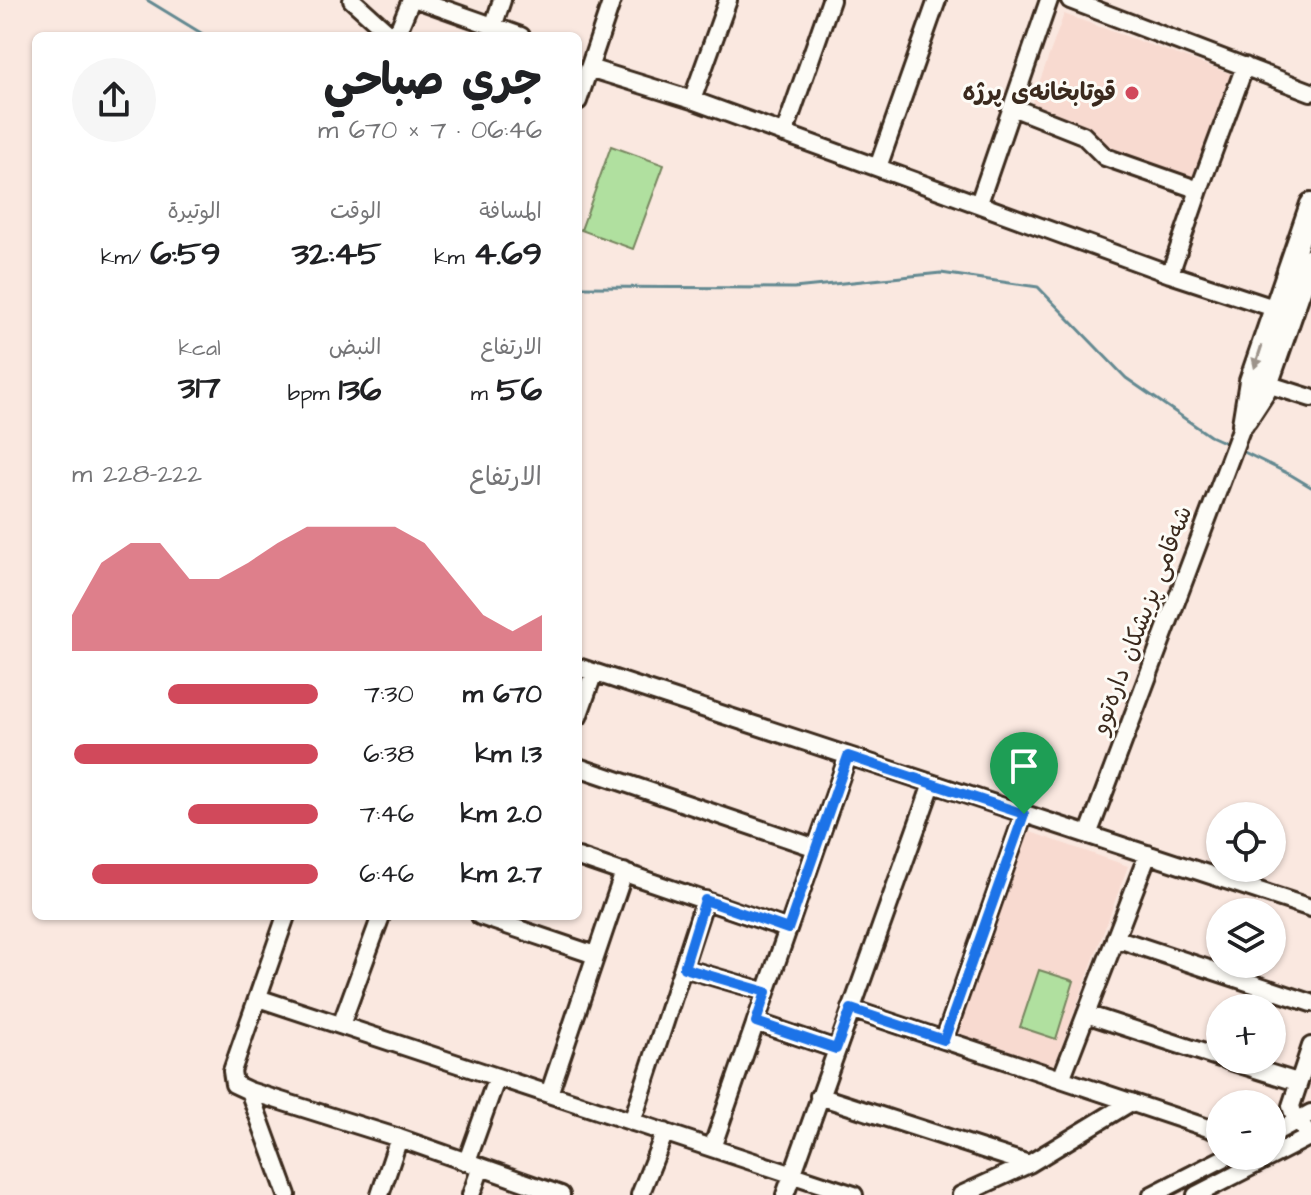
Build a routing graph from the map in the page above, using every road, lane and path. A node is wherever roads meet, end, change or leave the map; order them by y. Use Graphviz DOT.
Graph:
graph roads {
  1 [pos="352,0"];
  2 [pos="411,0"];
  3 [pos="419,0"];
  4 [pos="502,0"];
  5 [pos="612,0"];
  6 [pos="728,0"];
  7 [pos="831,0"];
  8 [pos="937,0"];
  9 [pos="1049,0"];
  10 [pos="1070,0"];
  11 [pos="492,31"];
  12 [pos="389,32"];
  13 [pos="396,32"];
  14 [pos="586,62"];
  15 [pos="1245,66"];
  16 [pos="1311,92"];
  17 [pos="692,100"];
  18 [pos="1012,107"];
  19 [pos="784,134"];
  20 [pos="878,167"];
  21 [pos="1199,190"];
  22 [pos="979,203"];
  23 [pos="1311,204"];
  24 [pos="1311,259"];
  25 [pos="1170,274"];
  26 [pos="1274,308"];
  27 [pos="1267,384"];
  28 [pos="1311,398"];
  29 [pos="1246,418"];
  30 [pos="586,669"];
  31 [pos="582,693"];
  32 [pos="848,756"];
  33 [pos="582,773"];
  34 [pos="932,784"];
  35 [pos="1024,814"];
  36 [pos="1088,835"];
  37 [pos="816,848"];
  38 [pos="1148,854"];
  39 [pos="582,858"];
  40 [pos="624,872"];
  41 [pos="705,900"];
  42 [pos="1311,908"];
  43 [pos="285,920"];
  44 [pos="380,920"];
  45 [pos="492,920"];
  46 [pos="788,929"];
  47 [pos="1115,938"];
  48 [pos="595,955"];
  49 [pos="684,968"];
  50 [pos="766,992"];
  51 [pos="258,998"];
  52 [pos="1311,1003"];
  53 [pos="851,1009"];
  54 [pos="1086,1014"];
  55 [pos="756,1022"];
  56 [pos="341,1025"];
  57 [pos="944,1040"];
  58 [pos="1311,1046"];
  59 [pos="836,1049"];
  60 [pos="1206,1053"];
  61 [pos="1272,1074"];
  62 [pos="497,1077"];
  63 [pos="1061,1079"];
  64 [pos="1297,1082"];
  65 [pos="249,1091"];
  66 [pos="549,1094"];
  67 [pos="819,1096"];
  68 [pos="1131,1102"];
  69 [pos="1305,1117"];
  70 [pos="632,1122"];
  71 [pos="1206,1127"];
  72 [pos="1286,1127"];
  73 [pos="665,1132"];
  74 [pos="1311,1137"];
  75 [pos="399,1138"];
  76 [pos="712,1148"];
  77 [pos="474,1164"];
  78 [pos="1029,1164"];
  79 [pos="1206,1167"];
  80 [pos="791,1174"];
  81 [pos="287,1195"];
  82 [pos="380,1195"];
  83 [pos="471,1195"];
  84 [pos="561,1195"];
  85 [pos="640,1195"];
  86 [pos="785,1195"];
  87 [pos="854,1195"];
  88 [pos="961,1195"];
  89 [pos="1152,1195"];
  90 [pos="1196,1195"];
  1 -- 12 [label="street"];
  2 -- 13 [label="street"];
  3 -- 11 [label="street"];
  4 -- 11 [label="street"];
  5 -- 14 [label="street"];
  6 -- 17 [label="street"];
  7 -- 19 [label="street"];
  8 -- 20 [label="street"];
  9 -- 18 [label="street"];
  10 -- 15 [label="street"];
  14 -- 17 [label="street"];
  15 -- 16 [label="street"];
  15 -- 21 [label="street"];
  17 -- 19 [label="street"];
  18 -- 21 [label="street"];
  18 -- 22 [label="street"];
  19 -- 20 [label="street"];
  20 -- 22 [label="street"];
  21 -- 25 [label="street"];
  22 -- 25 [label="street"];
  23 -- 26 [label="main road, شەقامی پزیشکان دارەتوو"];
  24 -- 27 [label="main road, شەقامی پزیشکان دارەتوو"];
  25 -- 26 [label="street"];
  26 -- 29 [label="main road, شەقامی پزیشکان دارەتوو, one-way"];
  27 -- 28 [label="street"];
  27 -- 29 [label="main road, شەقامی پزیشکان دارەتوو"];
  29 -- 36 [label="street, شەقامی پزیشکان دارەتوو"];
  30 -- 31 [label="street"];
  30 -- 32 [label="street"];
  32 -- 34 [label="street"];
  32 -- 37 [label="street"];
  33 -- 37 [label="street"];
  34 -- 35 [label="street"];
  34 -- 53 [label="street"];
  35 -- 36 [label="street"];
  35 -- 57 [label="street"];
  36 -- 38 [label="street"];
  37 -- 46 [label="street"];
  38 -- 42 [label="street"];
  38 -- 47 [label="street"];
  39 -- 40 [label="street"];
  40 -- 41 [label="street"];
  40 -- 48 [label="street"];
  41 -- 46 [label="street"];
  41 -- 49 [label="street"];
  43 -- 51 [label="street"];
  44 -- 56 [label="street"];
  45 -- 48 [label="street"];
  46 -- 50 [label="street"];
  47 -- 52 [label="street"];
  47 -- 54 [label="street"];
  48 -- 66 [label="street"];
  49 -- 50 [label="street"];
  49 -- 70 [label="street"];
  50 -- 55 [label="street"];
  51 -- 56 [label="street"];
  51 -- 65 [label="street"];
  53 -- 57 [label="street"];
  53 -- 59 [label="street"];
  54 -- 60 [label="street"];
  54 -- 63 [label="street"];
  55 -- 59 [label="street"];
  55 -- 76 [label="street"];
  56 -- 62 [label="street"];
  57 -- 63 [label="street"];
  58 -- 64 [label="street"];
  59 -- 67 [label="street"];
  61 -- 64 [label="street"];
  62 -- 66 [label="street"];
  62 -- 77 [label="street"];
  63 -- 68 [label="street"];
  64 -- 69 [label="street"];
  65 -- 75 [label="street"];
  65 -- 81 [label="street"];
  66 -- 70 [label="street"];
  67 -- 78 [label="street"];
  67 -- 80 [label="street"];
  68 -- 71 [label="street"];
  68 -- 78 [label="street"];
  69 -- 72 [label="street"];
  69 -- 74 [label="street"];
  70 -- 73 [label="street"];
  73 -- 76 [label="street"];
  73 -- 85 [label="street"];
  74 -- 90 [label="street"];
  75 -- 77 [label="street"];
  75 -- 82 [label="street"];
  76 -- 80 [label="street"];
  77 -- 83 [label="street"];
  77 -- 84 [label="street"];
  78 -- 88 [label="street"];
  79 -- 89 [label="street"];
  80 -- 86 [label="street"];
  80 -- 87 [label="street"];
}
